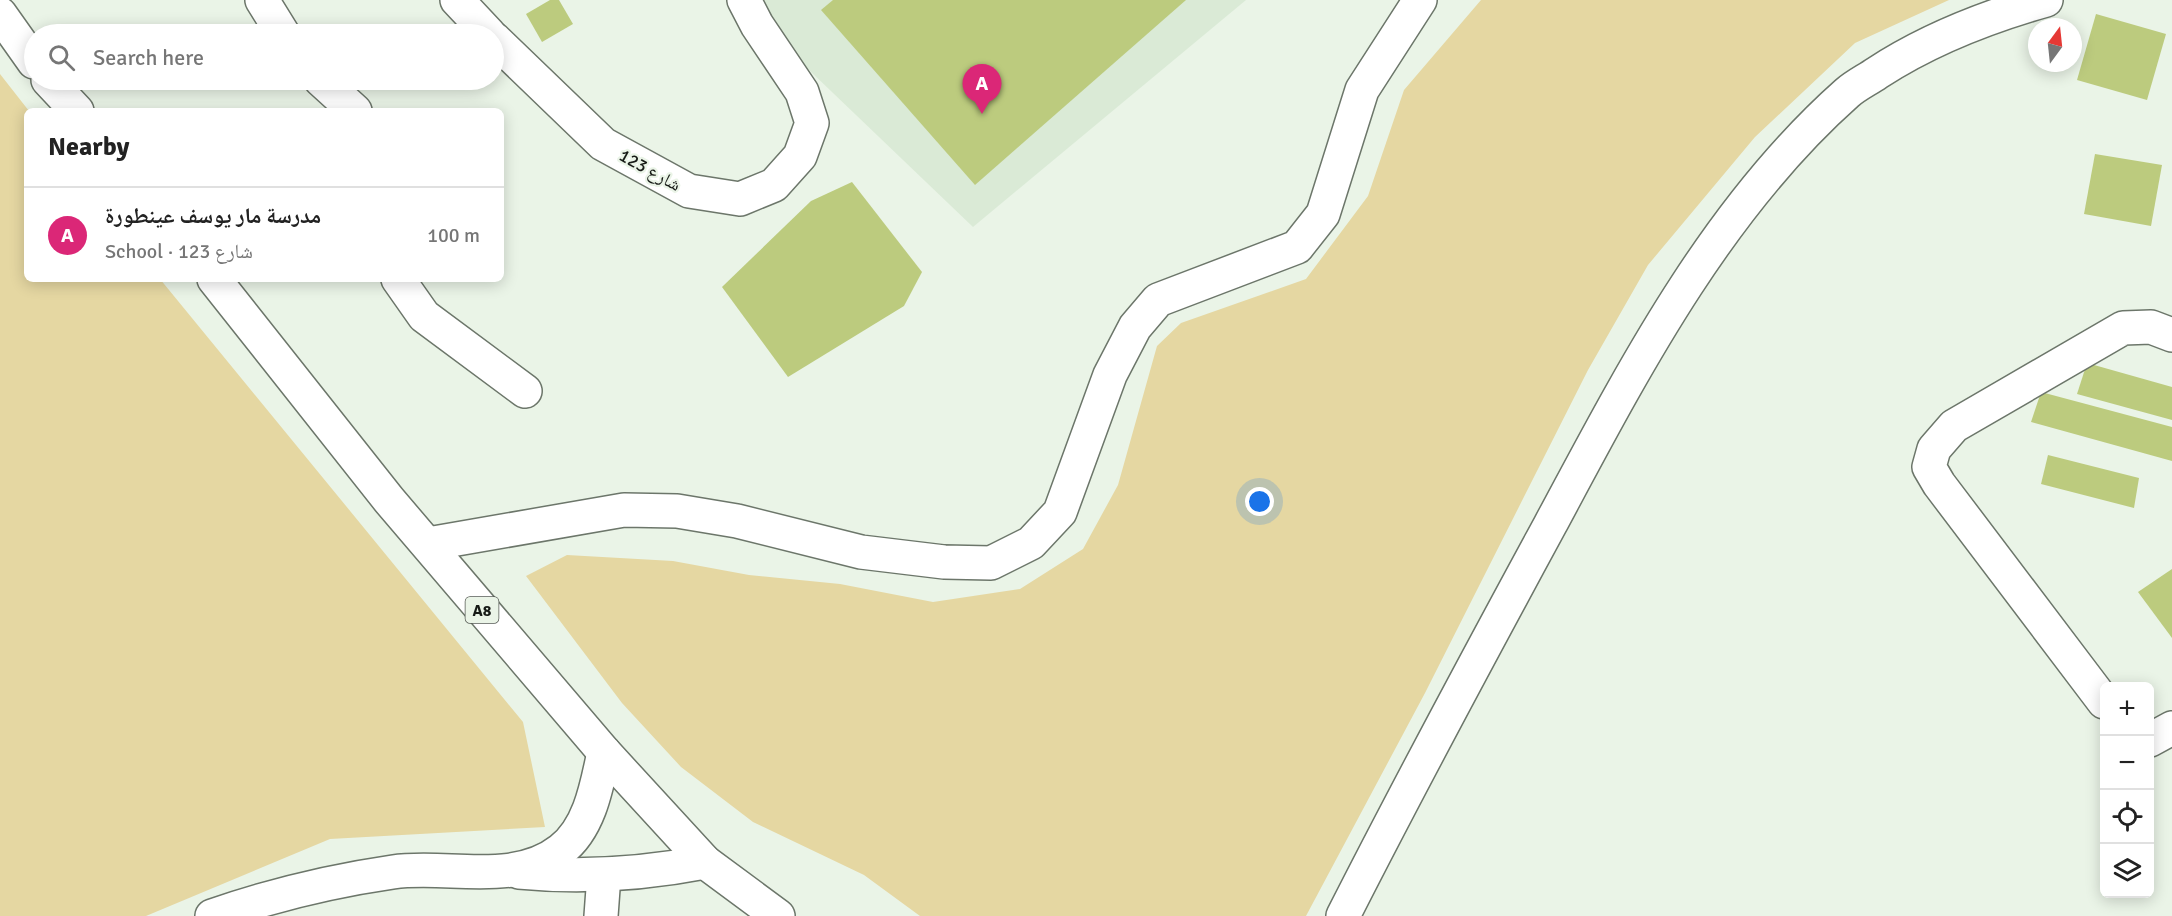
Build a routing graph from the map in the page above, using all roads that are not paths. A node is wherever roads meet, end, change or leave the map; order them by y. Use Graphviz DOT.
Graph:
graph roads {
  1 [pos="262,0"];
  2 [pos="456,0"];
  3 [pos="744,0"];
  4 [pos="1420,0"];
  5 [pos="2046,0"];
  6 [pos="0,14"];
  7 [pos="277,24"];
  8 [pos="479,24"];
  9 [pos="24,48"];
  10 [pos="504,49"];
  11 [pos="57,90"];
  12 [pos="332,90"];
  13 [pos="74,108"];
  14 [pos="352,108"];
  15 [pos="216,282"];
  16 [pos="400,282"];
  17 [pos="2172,335"];
  18 [pos="525,391"];
  19 [pos="428,544"];
  20 [pos="2100,697"];
  21 [pos="2172,728"];
  22 [pos="2154,738"];
  23 [pos="604,752"];
  24 [pos="705,862"];
  25 [pos="505,871"];
  26 [pos="604,875"];
  27 [pos="212,916"];
  28 [pos="601,916"];
  29 [pos="778,916"];
  30 [pos="1343,916"];
  1 -- 7 [label="main road"];
  2 -- 8 [label="main road"];
  3 -- 10 [label="main road, شارع 123"];
  4 -- 19 [label="main road"];
  5 -- 30 [label="main road"];
  6 -- 9 [label="main road"];
  11 -- 13 [label="main road"];
  12 -- 14 [label="main road"];
  15 -- 19 [label="main road, A8"];
  16 -- 18 [label="main road"];
  17 -- 20 [label="main road"];
  19 -- 23 [label="main road, A8"];
  21 -- 22 [label="main road"];
  23 -- 24 [label="main road, A8"];
  23 -- 25 [label="main road"];
  24 -- 26 [label="main road"];
  24 -- 29 [label="main road, A8"];
  25 -- 26 [label="main road"];
  25 -- 27 [label="main road"];
  26 -- 28 [label="main road"];
}
